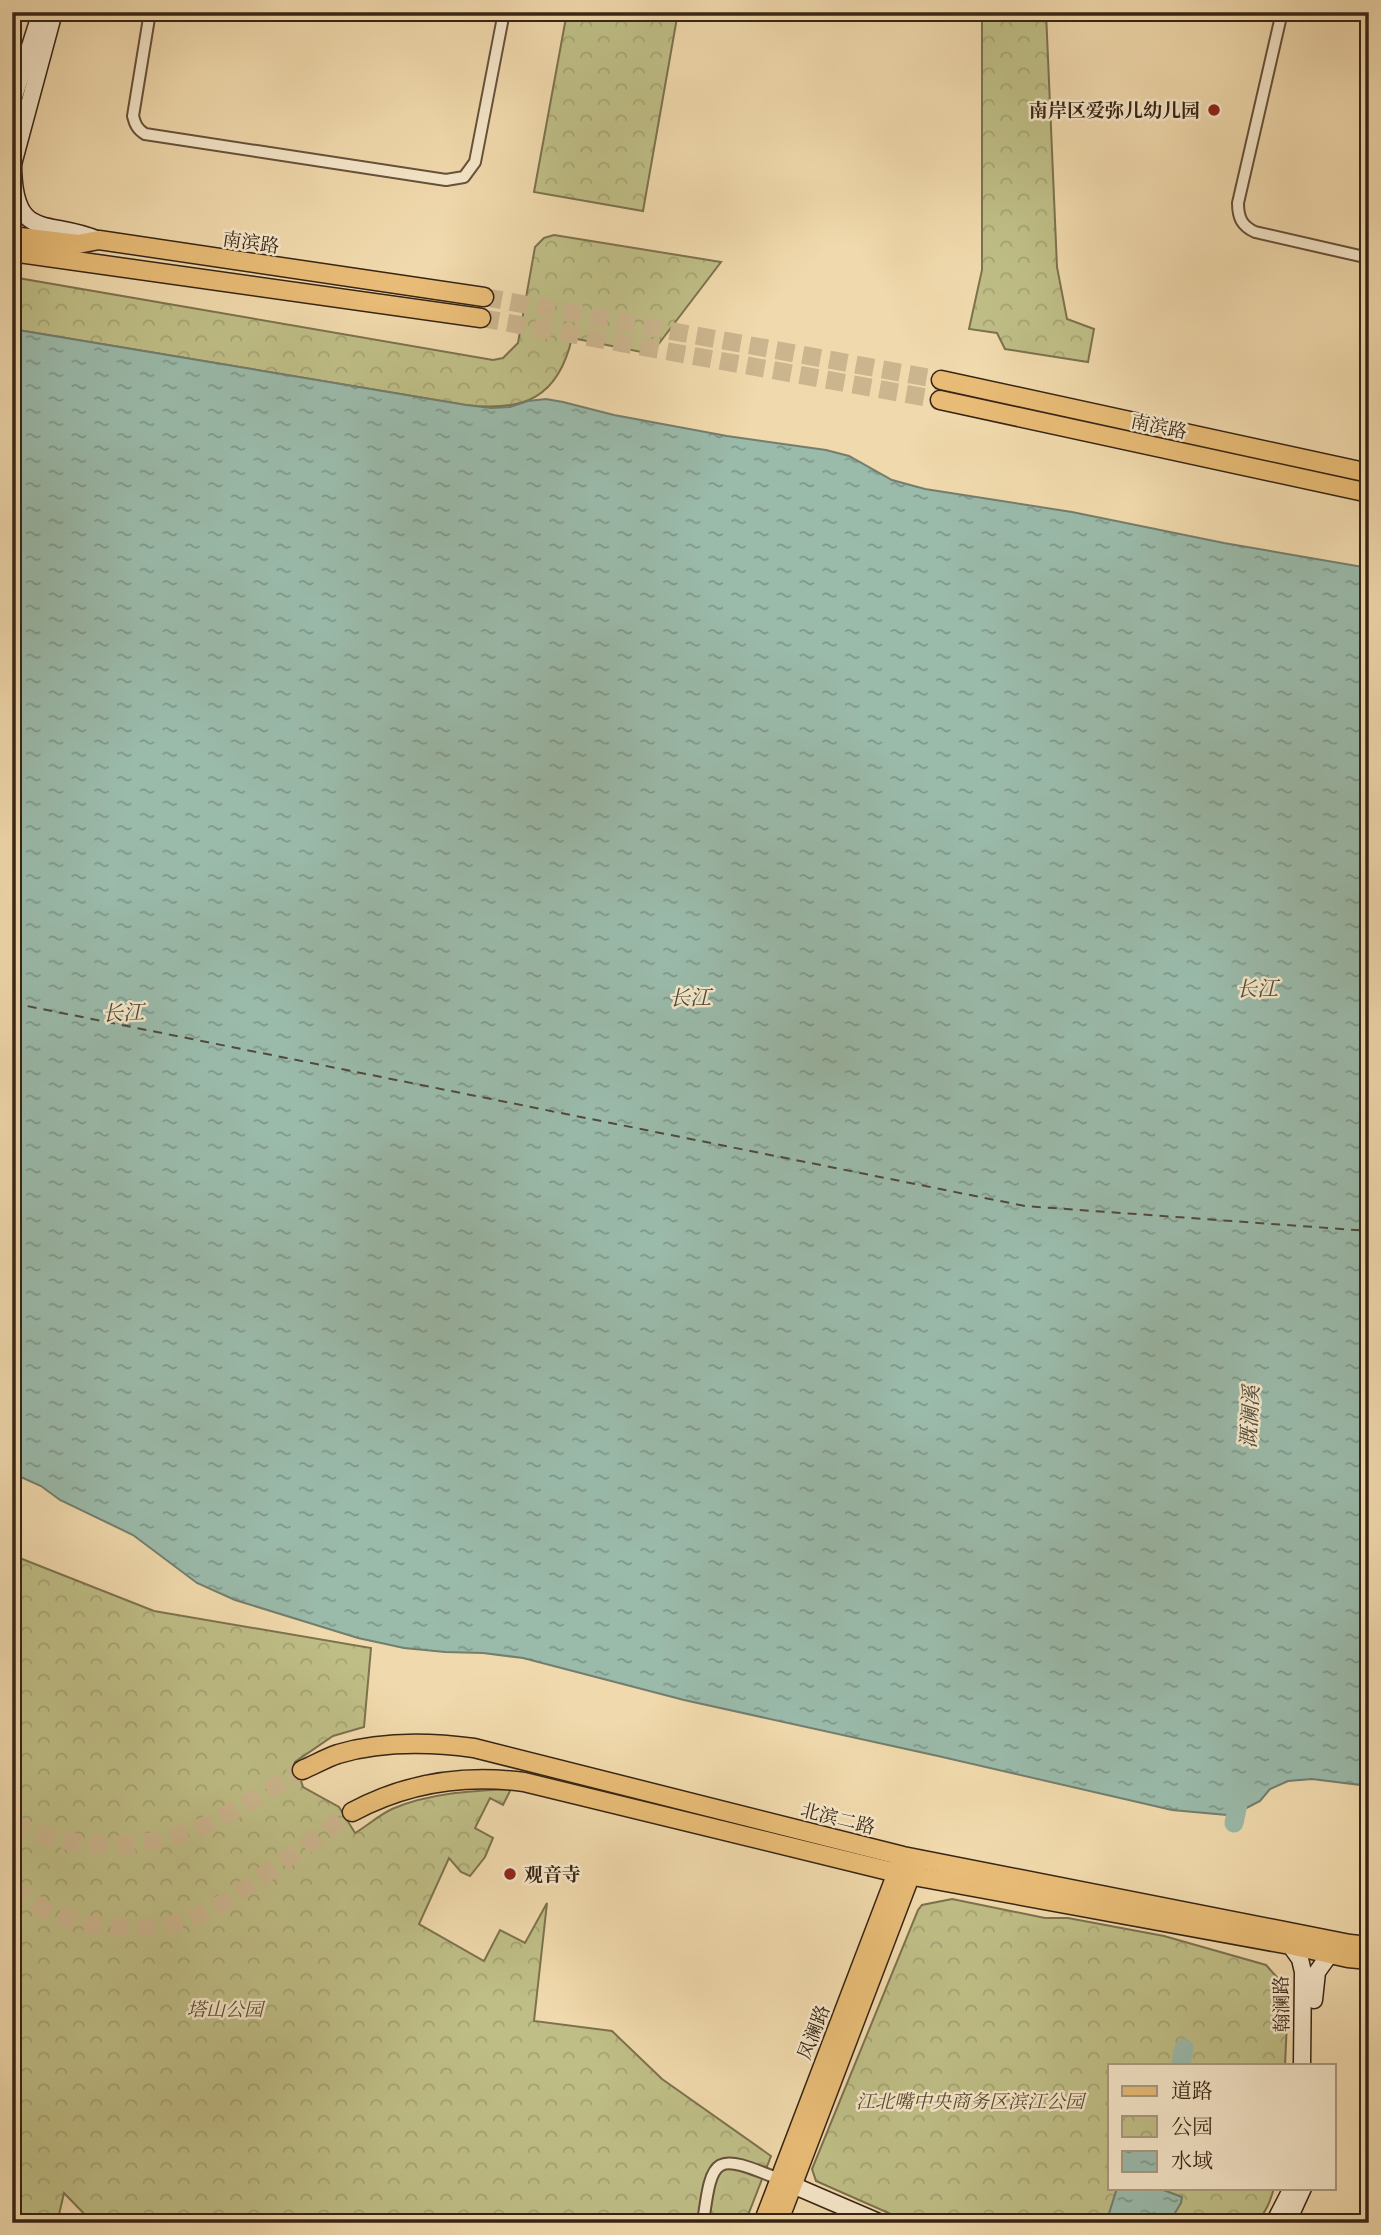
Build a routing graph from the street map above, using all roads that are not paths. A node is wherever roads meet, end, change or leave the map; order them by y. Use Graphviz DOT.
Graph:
graph roads {
  1 [pos="41,12"];
  2 [pos="54,12"];
  3 [pos="150,12"];
  4 [pos="504,12"];
  5 [pos="1282,12"];
  6 [pos="12,103"];
  7 [pos="13,166"];
  8 [pos="12,236"];
  9 [pos="99,240"];
  10 [pos="12,251"];
  11 [pos="1369,258"];
  12 [pos="484,297"];
  13 [pos="481,318"];
  14 [pos="941,380"];
  15 [pos="940,400"];
  16 [pos="1369,473"];
  17 [pos="1369,493"];
  18 [pos="302,1770"];
  19 [pos="352,1812"];
  20 [pos="907,1866"];
  21 [pos="1290,1945"];
  22 [pos="1369,1946"];
  23 [pos="1330,1954"];
  24 [pos="1369,1960"];
  25 [pos="1302,2064"];
  26 [pos="1312,2064"];
  27 [pos="785,2182"];
  28 [pos="1291,2190"];
  29 [pos="1302,2190"];
  30 [pos="703,2223"];
  31 [pos="763,2223"];
  32 [pos="778,2223"];
  33 [pos="881,2223"];
  34 [pos="1273,2223"];
  35 [pos="1287,2223"];
  1 -- 6 [label="street"];
  2 -- 7 [label="street"];
  3 -- 4 [label="street"];
  5 -- 11 [label="street"];
  7 -- 9 [label="street"];
  8 -- 9 [label="main road, 南滨路"];
  9 -- 12 [label="main road, 南滨路"];
  10 -- 13 [label="main road"];
  14 -- 16 [label="main road, 南滨路"];
  15 -- 17 [label="main road, 南滨路"];
  18 -- 20 [label="main road, 北滨二路"];
  19 -- 20 [label="main road, 北滨二路"];
  20 -- 21 [label="main road, 北滨二路"];
  20 -- 22 [label="main road, 北滨二路"];
  20 -- 27 [label="main road, 凤澜路"];
  21 -- 23 [label="main road, 北滨二路"];
  21 -- 25 [label="street, 翰澜路"];
  23 -- 24 [label="main road, 北滨二路"];
  23 -- 26 [label="street, 翰澜路"];
  27 -- 30 [label="street"];
  27 -- 31 [label="main road, 凤澜路"];
  27 -- 32 [label="main road, 凤澜路"];
  27 -- 33 [label="street"];
  28 -- 34 [label="street"];
  29 -- 35 [label="street"];
}
